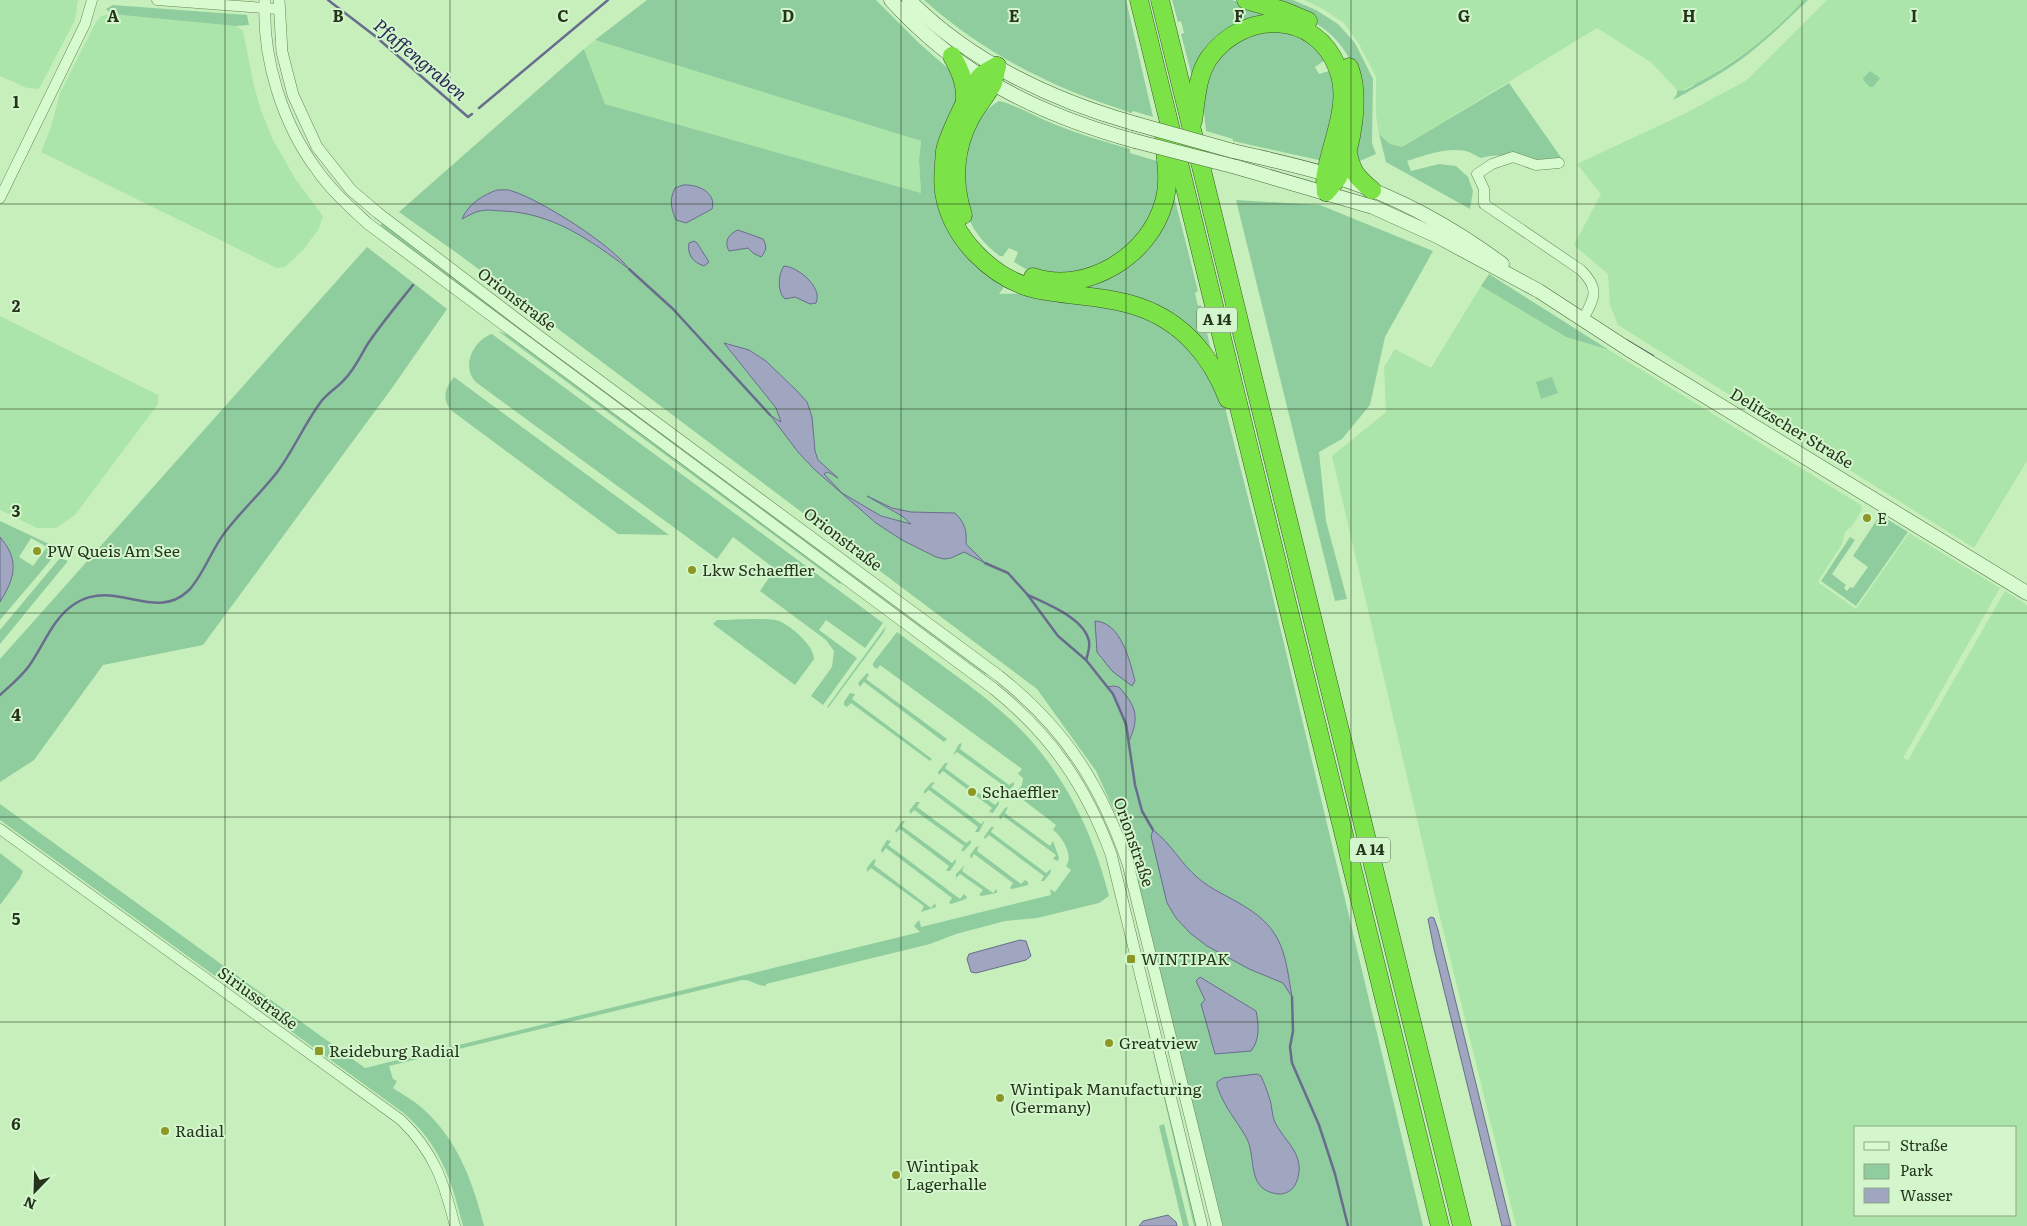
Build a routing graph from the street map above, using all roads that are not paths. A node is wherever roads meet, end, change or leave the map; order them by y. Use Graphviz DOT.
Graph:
graph roads {
  1 [pos="92,0"];
  2 [pos="157,0"];
  3 [pos="891,0"];
  4 [pos="909,0"];
  5 [pos="1139,0"];
  6 [pos="1160,0"];
  7 [pos="1246,0"];
  8 [pos="265,4"];
  9 [pos="279,4"];
  10 [pos="952,56"];
  11 [pos="997,66"];
  12 [pos="987,80"];
  13 [pos="1159,81"];
  14 [pos="965,103"];
  15 [pos="1191,127"];
  16 [pos="1347,149"];
  17 [pos="1559,163"];
  18 [pos="1331,176"];
  19 [pos="1372,190"];
  20 [pos="1326,192"];
  21 [pos="0,198"];
  22 [pos="1539,292"];
  23 [pos="1583,319"];
  24 [pos="1254,468"];
  25 [pos="2027,593"];
  26 [pos="0,829"];
  27 [pos="455,1226"];
  28 [pos="1202,1226"];
  29 [pos="1216,1226"];
  30 [pos="1440,1226"];
  31 [pos="1462,1226"];
  1 -- 21 [label="street"];
  2 -- 8 [label="street"];
  3 -- 10 [label="main road"];
  4 -- 11 [label="main road"];
  5 -- 13 [label="highway, A 14"];
  6 -- 15 [label="highway, A 14"];
  7 -- 16 [label="highway"];
  8 -- 9 [label="street"];
  8 -- 28 [label="street, Orionstraße"];
  9 -- 29 [label="street, Orionstraße"];
  10 -- 12 [label="main road"];
  10 -- 14 [label="highway"];
  11 -- 12 [label="highway"];
  11 -- 18 [label="main road, bridge"];
  12 -- 13 [label="highway"];
  12 -- 14 [label="highway"];
  12 -- 20 [label="main road, bridge"];
  13 -- 24 [label="highway, A 14"];
  14 -- 24 [label="highway"];
  15 -- 18 [label="highway"];
  15 -- 31 [label="highway, A 14"];
  16 -- 18 [label="highway"];
  16 -- 19 [label="highway"];
  17 -- 23 [label="street"];
  18 -- 19 [label="main road"];
  18 -- 20 [label="highway"];
  19 -- 22 [label="main road"];
  20 -- 22 [label="main road"];
  22 -- 23 [label="main road, Delitzscher Straße"];
  23 -- 25 [label="main road, Delitzscher Straße"];
  24 -- 30 [label="highway, A 14"];
  26 -- 27 [label="street, Siriusstraße"];
}
